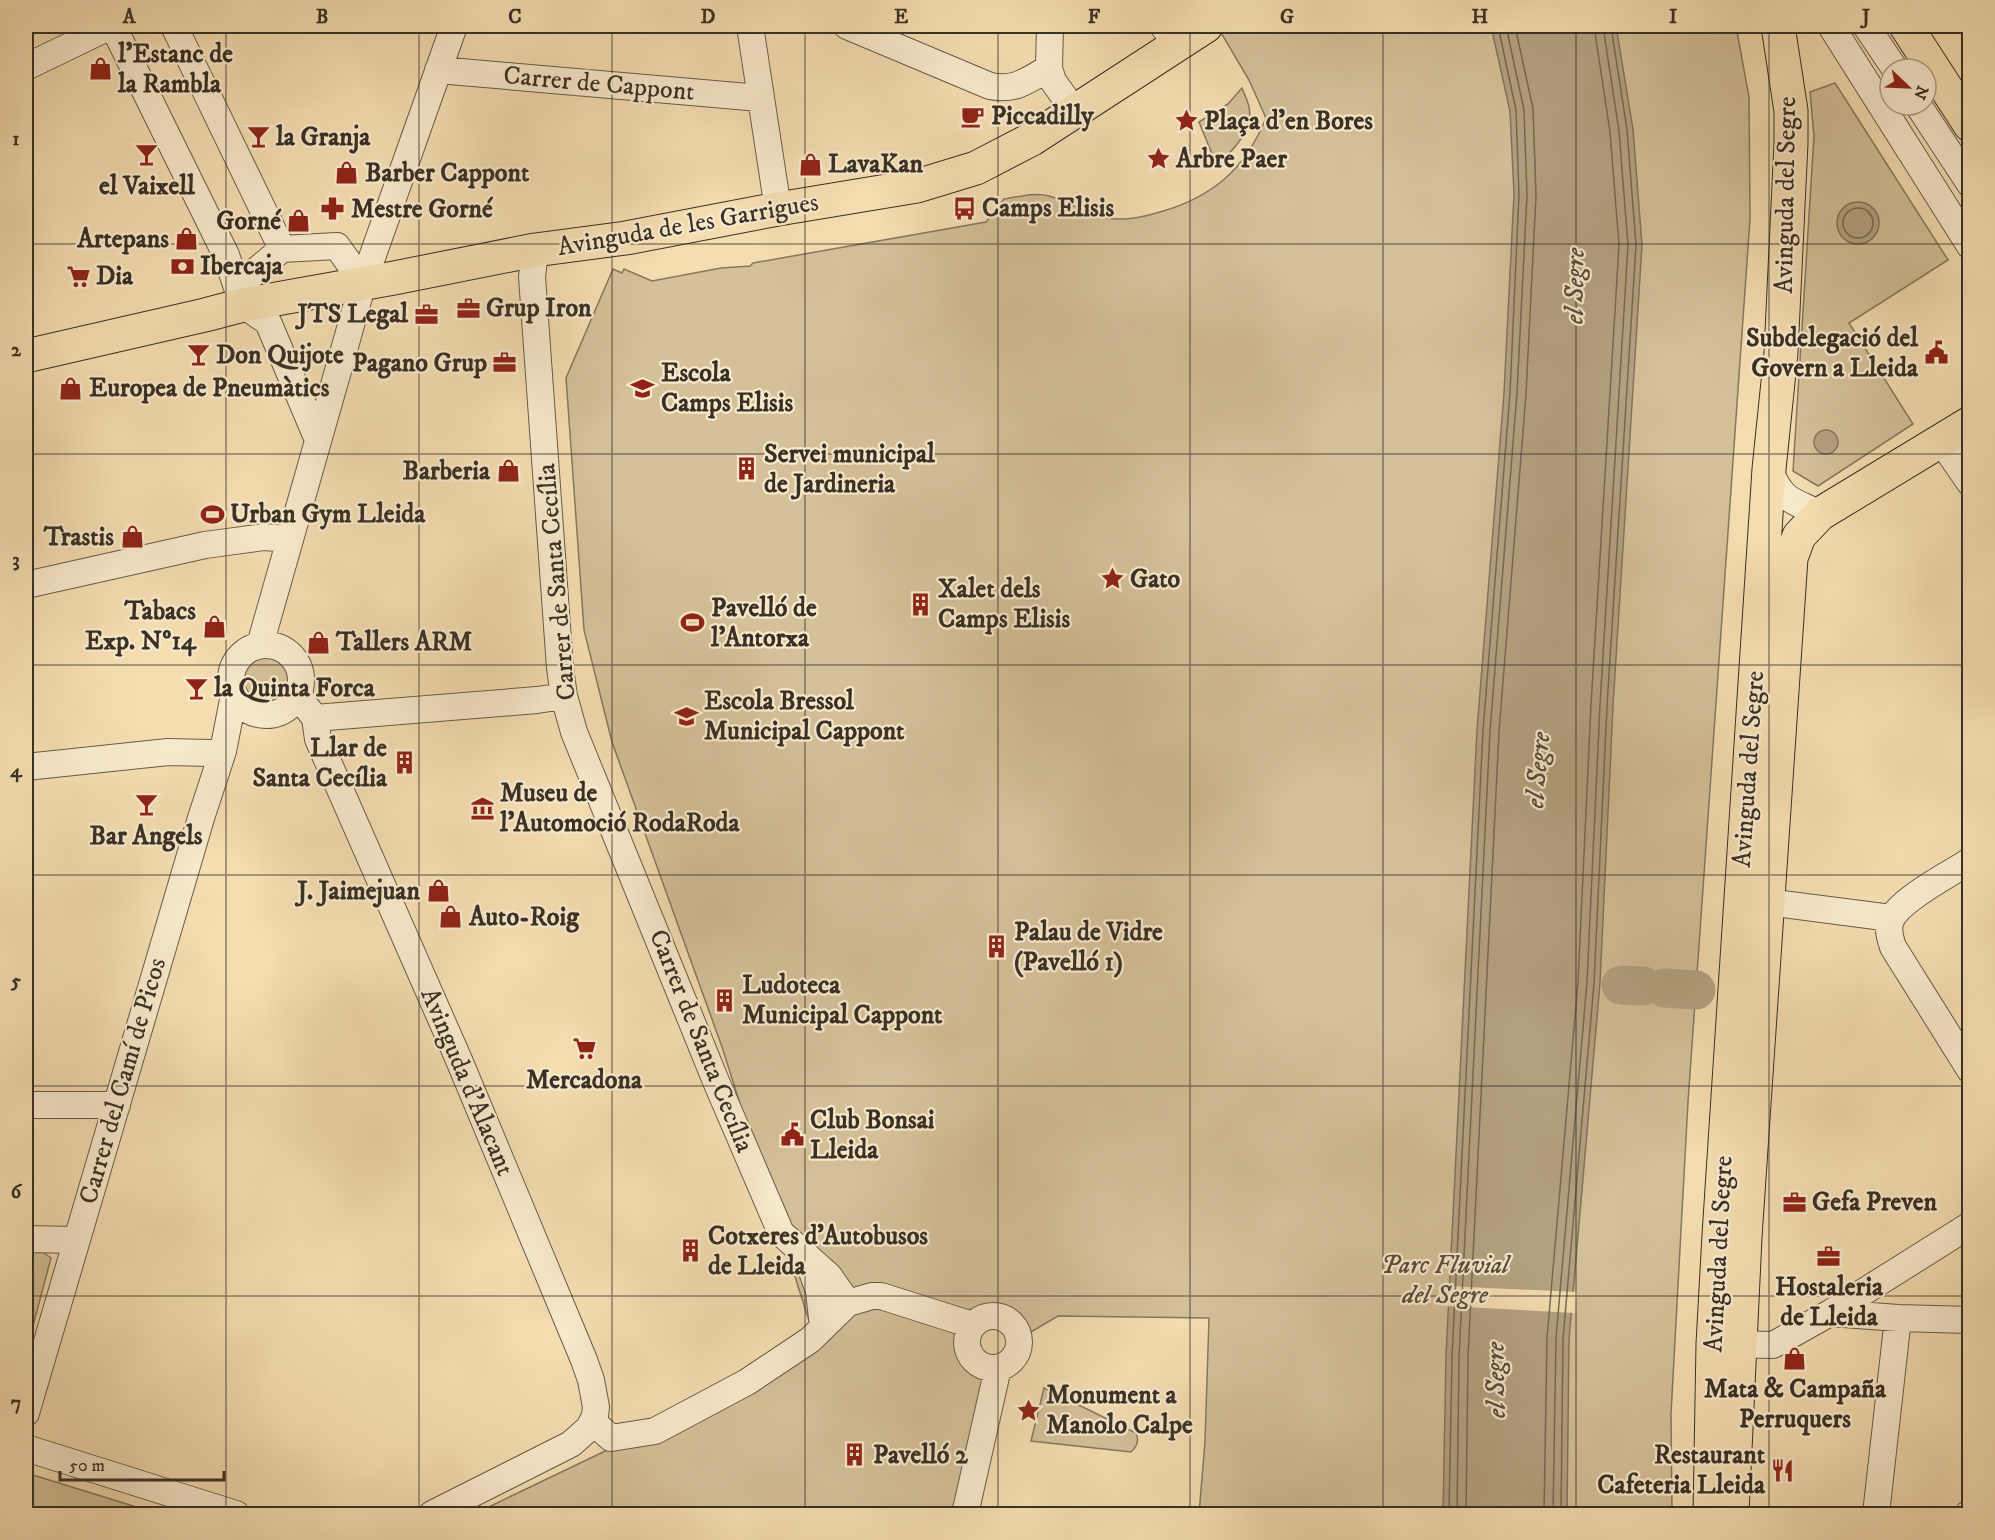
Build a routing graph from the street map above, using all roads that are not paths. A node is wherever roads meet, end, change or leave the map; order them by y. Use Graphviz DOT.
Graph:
graph roads {
  1 [pos="112,26"];
  2 [pos="174,26"];
  3 [pos="454,26"];
  4 [pos="750,26"];
  5 [pos="847,26"];
  6 [pos="1050,26"];
  7 [pos="1206,26"];
  8 [pos="1778,26"];
  9 [pos="1831,26"];
  10 [pos="1866,26"];
  11 [pos="1906,26"];
  12 [pos="1170,35"];
  13 [pos="1886,57"];
  14 [pos="26,67"];
  15 [pos="1049,68"];
  16 [pos="438,70"];
  17 [pos="760,98"];
  18 [pos="1075,111"];
  19 [pos="1926,117"];
  20 [pos="1970,125"];
  21 [pos="1970,184"];
  22 [pos="778,209"];
  23 [pos="1970,246"];
  24 [pos="282,249"];
  25 [pos="535,250"];
  26 [pos="363,283"];
  27 [pos="243,305"];
  28 [pos="26,356"];
  29 [pos="1970,423"];
  30 [pos="318,440"];
  31 [pos="1941,441"];
  32 [pos="1769,469"];
  33 [pos="1970,483"];
  34 [pos="1820,514"];
  35 [pos="290,539"];
  36 [pos="26,585"];
  37 [pos="260,645"];
  38 [pos="299,693"];
  39 [pos="234,695"];
  40 [pos="564,696"];
  41 [pos="268,714"];
  42 [pos="317,728"];
  43 [pos="226,739"];
  44 [pos="168,752"];
  45 [pos="26,767"];
  46 [pos="212,782"];
  47 [pos="1970,861"];
  48 [pos="1768,903"];
  49 [pos="1891,918"];
  50 [pos="1970,1070"];
  51 [pos="26,1105"];
  52 [pos="117,1105"];
  53 [pos="1970,1225"];
  54 [pos="26,1239"];
  55 [pos="76,1240"];
  56 [pos="807,1257"];
  57 [pos="848,1303"];
  58 [pos="1830,1313"];
  59 [pos="1898,1318"];
  60 [pos="1970,1320"];
  61 [pos="972,1325"];
  62 [pos="823,1327"];
  63 [pos="1726,1344"];
  64 [pos="998,1368"];
  65 [pos="26,1413"];
  66 [pos="591,1425"];
  67 [pos="26,1448"];
  68 [pos="236,1515"];
  69 [pos="432,1515"];
  70 [pos="965,1515"];
  71 [pos="1710,1515"];
  72 [pos="1732,1515"];
  73 [pos="1876,1515"];
  1 -- 14 [label="street"];
  1 -- 27 [label="street"];
  2 -- 24 [label="street"];
  3 -- 16 [label="street"];
  4 -- 17 [label="street"];
  5 -- 15 [label="street"];
  6 -- 15 [label="street"];
  7 -- 12 [label="main road"];
  8 -- 32 [label="main road, Avinguda del Segre"];
  9 -- 23 [label="street"];
  10 -- 13 [label="street"];
  11 -- 20 [label="main road"];
  12 -- 18 [label="main road"];
  15 -- 18 [label="street"];
  16 -- 17 [label="street, Carrer de Cappont"];
  16 -- 26 [label="street"];
  17 -- 22 [label="street"];
  18 -- 22 [label="main road, Avinguda de les Garrigues"];
  19 -- 21 [label="street"];
  22 -- 25 [label="main road, Avinguda de les Garrigues"];
  24 -- 26 [label="street"];
  24 -- 27 [label="street"];
  25 -- 26 [label="main road, Avinguda de les Garrigues"];
  25 -- 40 [label="street, Carrer de Santa Cecília"];
  26 -- 27 [label="main road, Avinguda de les Garrigues"];
  26 -- 30 [label="street"];
  27 -- 28 [label="main road, Avinguda de les Garrigues"];
  27 -- 30 [label="street"];
  29 -- 31 [label="main road, Avinguda del Segre"];
  30 -- 35 [label="street"];
  31 -- 33 [label="street"];
  31 -- 34 [label="main road, Avinguda del Segre"];
  32 -- 34 [label="street"];
  32 -- 63 [label="main road, Avinguda del Segre"];
  34 -- 48 [label="main road, Avinguda del Segre"];
  35 -- 36 [label="street"];
  35 -- 37 [label="street"];
  37 -- 38 [label="street"];
  37 -- 39 [label="street"];
  38 -- 41 [label="street"];
  38 -- 42 [label="street, Avinguda d'Alacant"];
  39 -- 41 [label="street"];
  39 -- 43 [label="street, Carrer del Camí de Picos"];
  40 -- 42 [label="street"];
  40 -- 56 [label="street, Carrer de Santa Cecília"];
  41 -- 42 [label="street"];
  41 -- 43 [label="street, Carrer del Camí de Picos"];
  42 -- 66 [label="street, Avinguda d'Alacant"];
  43 -- 44 [label="street"];
  43 -- 46 [label="street, Carrer del Camí de Picos"];
  44 -- 45 [label="street"];
  44 -- 46 [label="street"];
  46 -- 52 [label="street, Carrer del Camí de Picos"];
  47 -- 49 [label="street"];
  48 -- 49 [label="street"];
  48 -- 63 [label="main road, Avinguda del Segre"];
  49 -- 50 [label="street"];
  51 -- 52 [label="street"];
  52 -- 55 [label="street, Carrer del Camí de Picos"];
  53 -- 58 [label="street"];
  54 -- 55 [label="street"];
  55 -- 65 [label="street, Carrer del Camí de Picos"];
  56 -- 57 [label="street, Carrer de Santa Cecília"];
  56 -- 62 [label="street, Carrer de Santa Cecília"];
  57 -- 61 [label="street"];
  57 -- 62 [label="street"];
  58 -- 59 [label="street"];
  58 -- 63 [label="street"];
  59 -- 60 [label="street"];
  59 -- 73 [label="street"];
  61 -- 64 [label="street"];
  61 -- 64 [label="street"];
  62 -- 66 [label="street"];
  63 -- 71 [label="main road, Avinguda del Segre"];
  63 -- 72 [label="main road, Avinguda del Segre"];
  64 -- 70 [label="street"];
  66 -- 69 [label="street"];
  67 -- 68 [label="street"];
}
